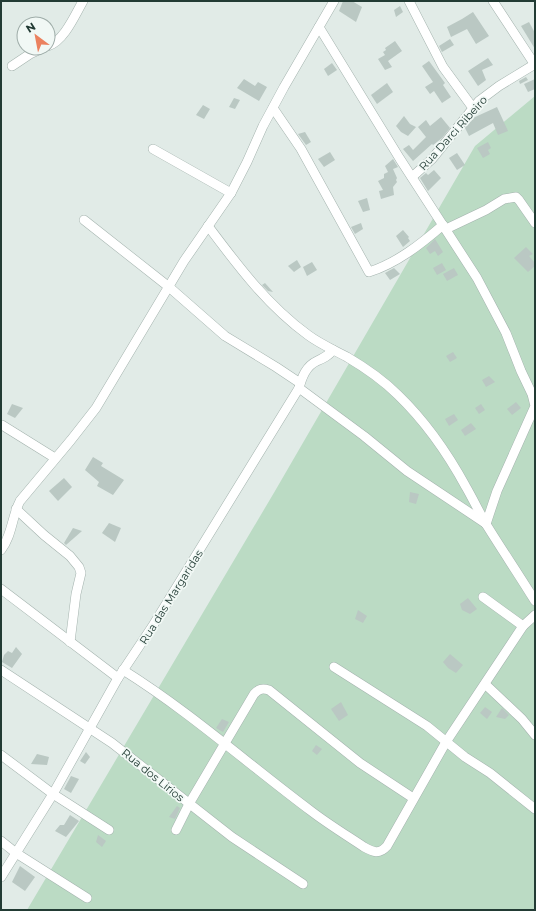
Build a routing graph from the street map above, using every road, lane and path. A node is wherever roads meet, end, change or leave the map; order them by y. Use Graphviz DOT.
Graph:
graph roads {
  1 [pos="83,1"];
  2 [pos="334,1"];
  3 [pos="409,1"];
  4 [pos="493,1"];
  5 [pos="319,27"];
  6 [pos="56,41"];
  7 [pos="27,56"];
  8 [pos="535,65"];
  9 [pos="12,66"];
  10 [pos="273,108"];
  11 [pos="473,108"];
  12 [pos="153,149"];
  13 [pos="412,177"];
  14 [pos="231,193"];
  15 [pos="84,220"];
  16 [pos="535,224"];
  17 [pos="208,226"];
  18 [pos="444,227"];
  19 [pos="168,287"];
  20 [pos="333,350"];
  21 [pos="299,386"];
  22 [pos="2,425"];
  23 [pos="55,458"];
  24 [pos="16,509"];
  25 [pos="486,524"];
  26 [pos="1,550"];
  27 [pos="1,589"];
  28 [pos="483,597"];
  29 [pos="535,601"];
  30 [pos="535,615"];
  31 [pos="523,626"];
  32 [pos="70,642"];
  33 [pos="334,667"];
  34 [pos="1,670"];
  35 [pos="120,674"];
  36 [pos="485,684"];
  37 [pos="90,728"];
  38 [pos="535,734"];
  39 [pos="446,742"];
  40 [pos="225,743"];
  41 [pos="1,755"];
  42 [pos="53,794"];
  43 [pos="413,798"];
  44 [pos="189,804"];
  45 [pos="535,809"];
  46 [pos="109,830"];
  47 [pos="176,830"];
  48 [pos="1,841"];
  49 [pos="16,853"];
  50 [pos="1,877"];
  51 [pos="303,884"];
  52 [pos="87,898"];
  1 -- 6 [label="street"];
  2 -- 5 [label="street"];
  3 -- 11 [label="street"];
  4 -- 8 [label="street"];
  5 -- 10 [label="street"];
  5 -- 13 [label="street"];
  7 -- 9 [label="street"];
  8 -- 11 [label="street, Rua Darci Ribeiro"];
  10 -- 14 [label="street"];
  10 -- 18 [label="street"];
  11 -- 13 [label="street, Rua Darci Ribeiro"];
  12 -- 14 [label="street"];
  13 -- 18 [label="street"];
  14 -- 17 [label="street"];
  15 -- 19 [label="street"];
  16 -- 18 [label="street"];
  17 -- 19 [label="street"];
  17 -- 20 [label="street"];
  18 -- 25 [label="street"];
  19 -- 21 [label="street"];
  19 -- 23 [label="street"];
  20 -- 21 [label="street, Rua das Margaridas"];
  20 -- 25 [label="street"];
  21 -- 25 [label="street"];
  21 -- 35 [label="street, Rua das Margaridas"];
  22 -- 23 [label="street"];
  23 -- 24 [label="street"];
  24 -- 26 [label="street"];
  24 -- 32 [label="street"];
  25 -- 29 [label="street"];
  27 -- 32 [label="street"];
  28 -- 31 [label="street"];
  30 -- 31 [label="street"];
  31 -- 36 [label="street"];
  32 -- 35 [label="street"];
  33 -- 39 [label="street"];
  34 -- 37 [label="street, Rua dos Lirios"];
  35 -- 37 [label="street, Rua das Margaridas"];
  35 -- 40 [label="street"];
  36 -- 38 [label="street"];
  36 -- 39 [label="street"];
  37 -- 42 [label="street, Rua das Margaridas"];
  37 -- 44 [label="street, Rua dos Lirios"];
  39 -- 43 [label="street"];
  39 -- 45 [label="street"];
  40 -- 43 [label="street"];
  40 -- 43 [label="street"];
  40 -- 44 [label="street"];
  41 -- 42 [label="street"];
  42 -- 46 [label="street"];
  42 -- 49 [label="street, Rua das Margaridas"];
  44 -- 47 [label="street"];
  44 -- 51 [label="street, Rua dos Lirios"];
  48 -- 49 [label="street"];
  49 -- 50 [label="street, Rua das Margaridas"];
  49 -- 52 [label="street"];
}
